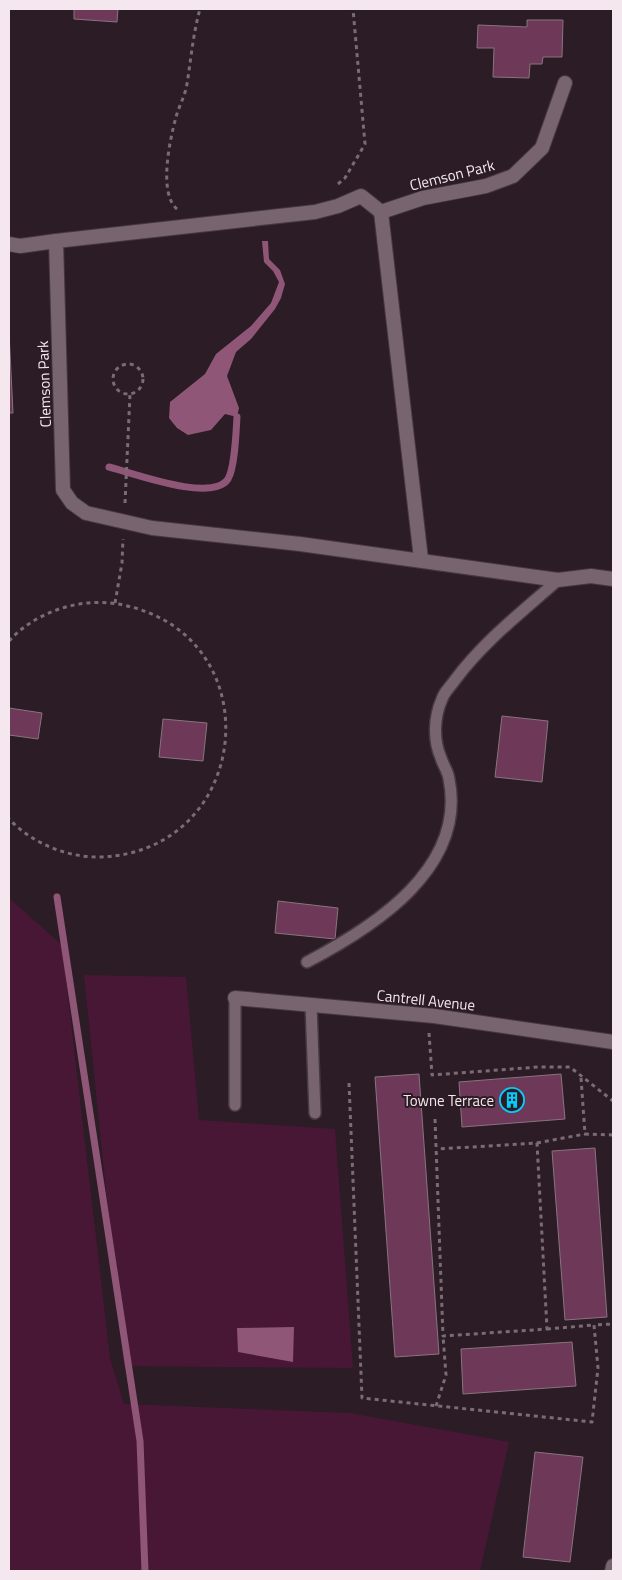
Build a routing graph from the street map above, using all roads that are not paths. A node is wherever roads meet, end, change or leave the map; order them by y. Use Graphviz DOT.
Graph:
graph roads {
  1 [pos="566,83"];
  2 [pos="381,212"];
  3 [pos="56,241"];
  4 [pos="9,244"];
  5 [pos="421,560"];
  6 [pos="558,580"];
  7 [pos="613,580"];
  8 [pos="307,962"];
  9 [pos="235,998"];
  10 [pos="311,1004"];
  11 [pos="613,1042"];
  12 [pos="235,1105"];
  13 [pos="315,1113"];
  14 [pos="613,1566"];
  15 [pos="612,1571"];
  1 -- 2 [label="street, Clemson Park"];
  2 -- 3 [label="street"];
  2 -- 5 [label="street"];
  3 -- 4 [label="street"];
  3 -- 5 [label="street, Clemson Park"];
  5 -- 6 [label="street, Clemson Park"];
  6 -- 7 [label="street, Clemson Park"];
  6 -- 8 [label="lane"];
  9 -- 10 [label="street, Cantrell Avenue"];
  9 -- 12 [label="lane"];
  10 -- 11 [label="street, Cantrell Avenue"];
  10 -- 13 [label="lane"];
  14 -- 15 [label="street"];
}
